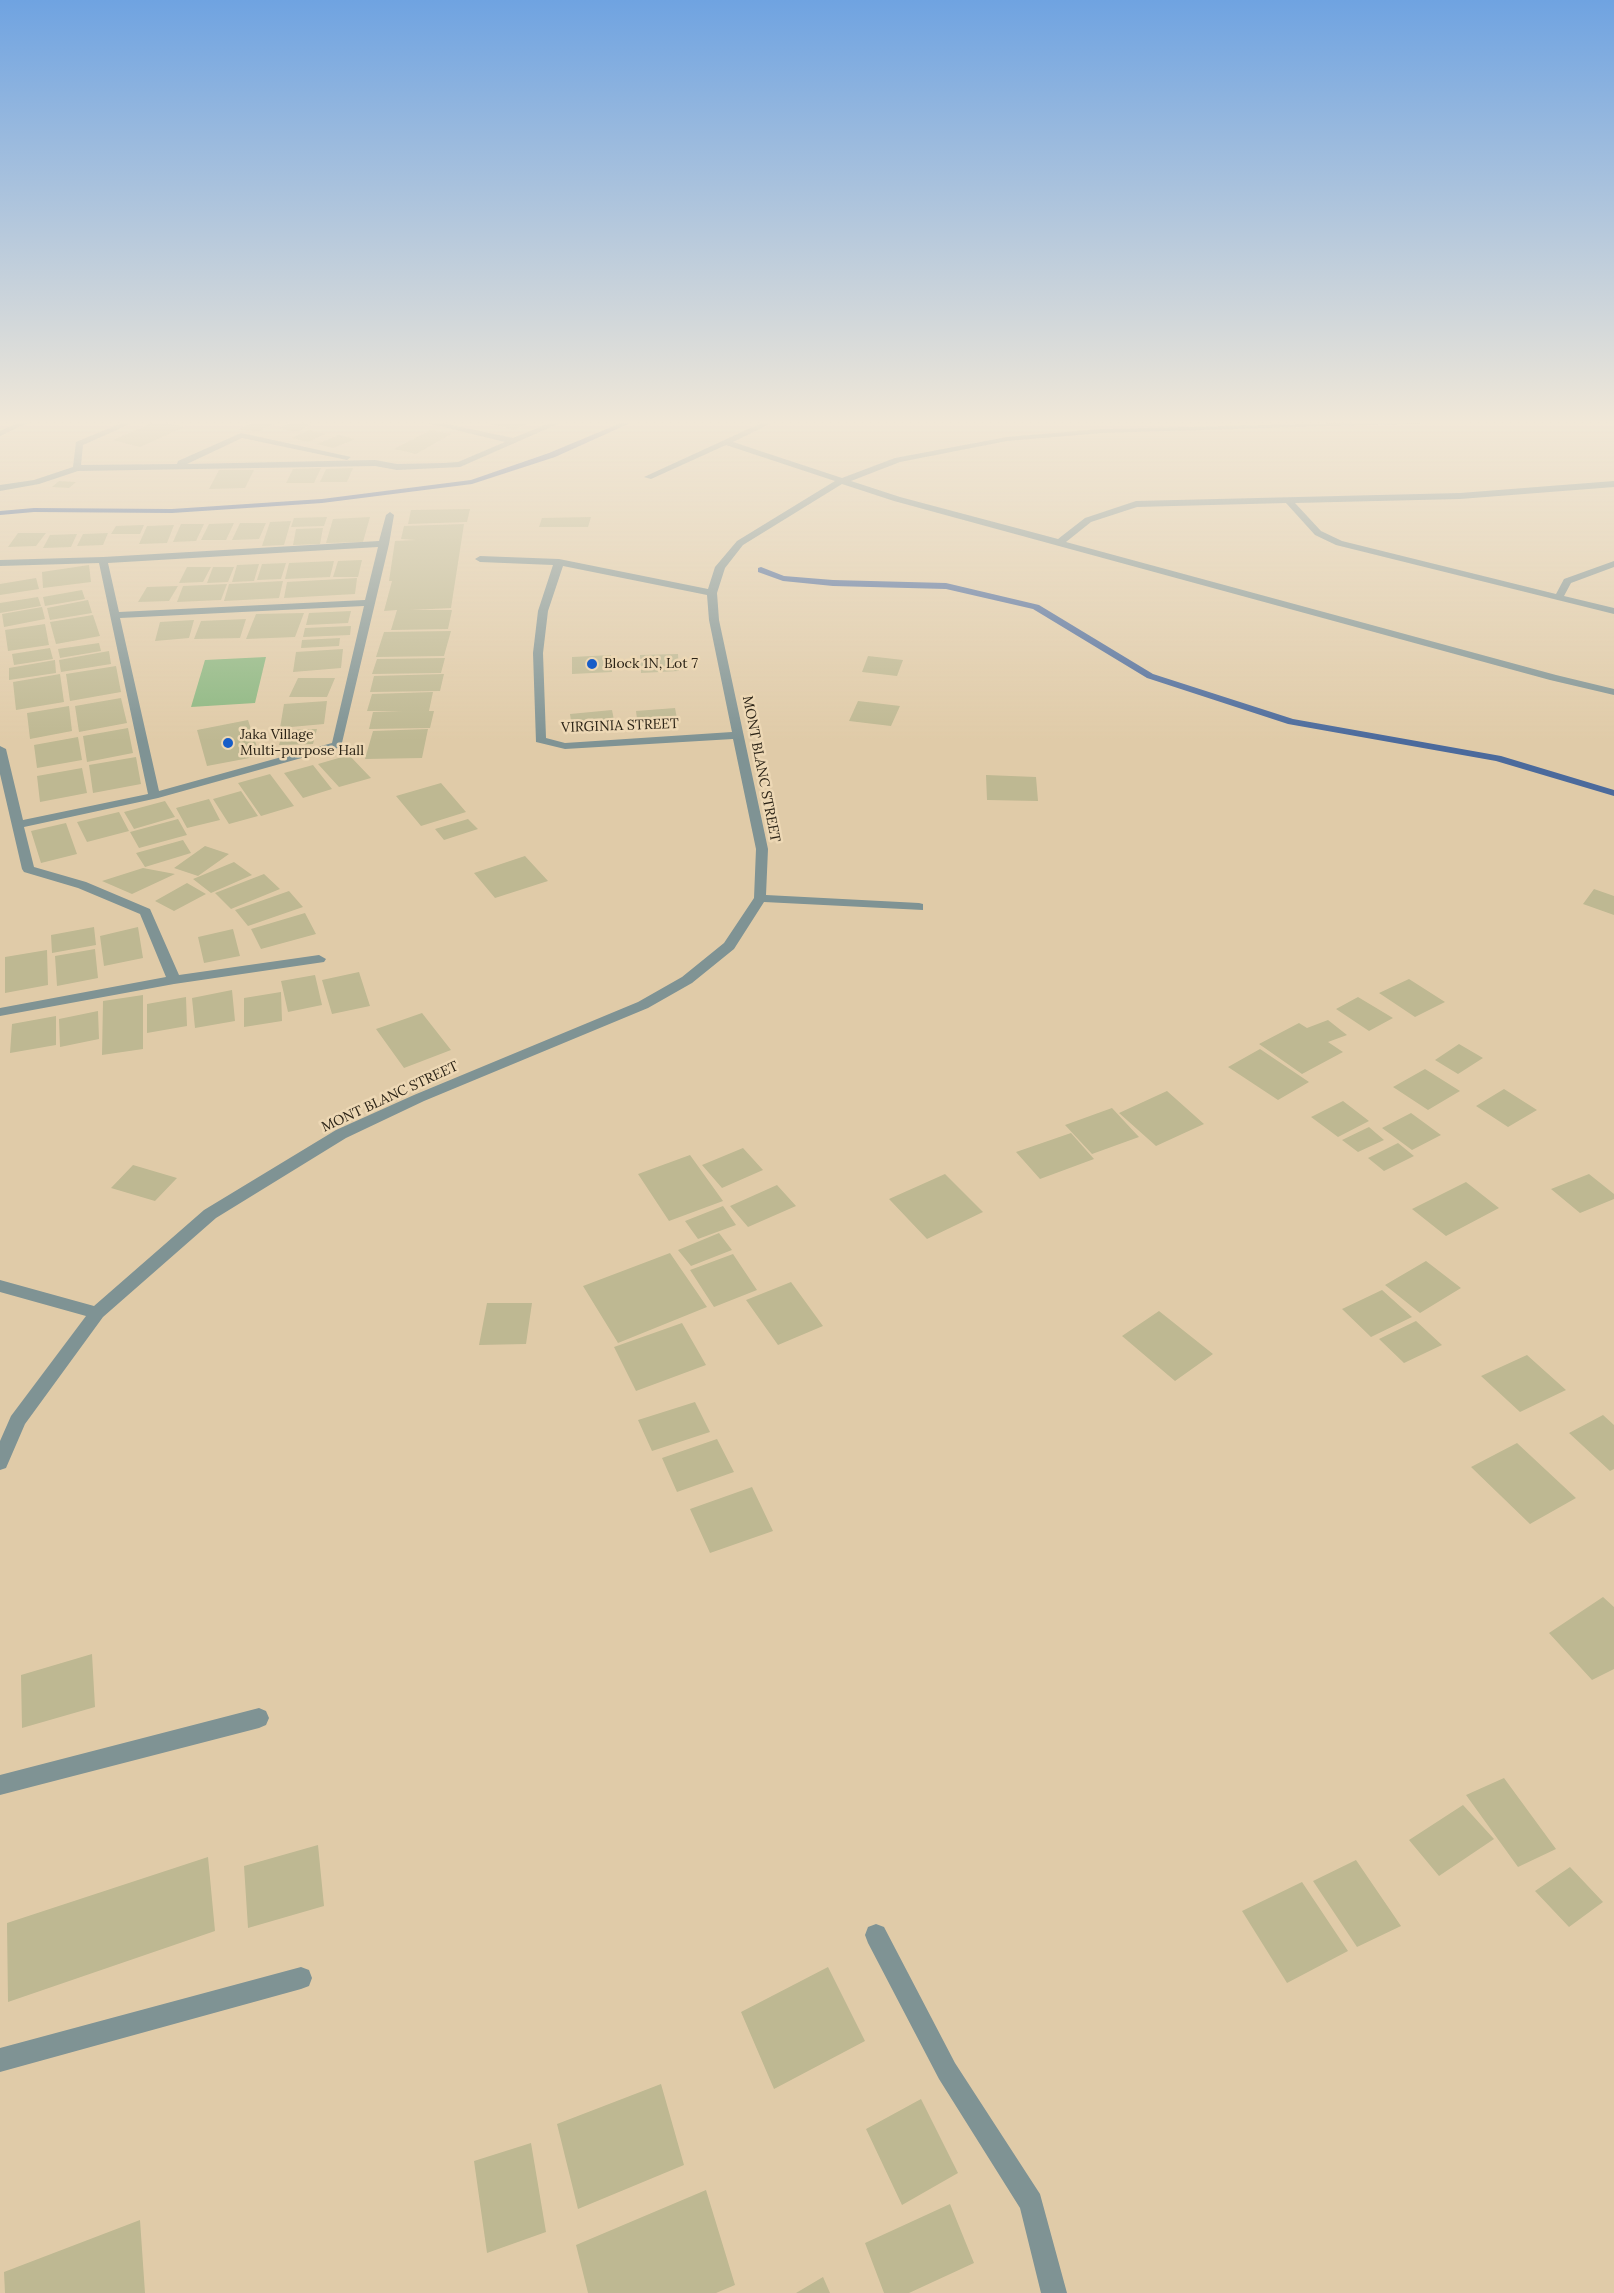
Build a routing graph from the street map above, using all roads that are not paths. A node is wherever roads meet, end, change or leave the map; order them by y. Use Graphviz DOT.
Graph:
graph roads {
  1 [pos="388,527"];
  2 [pos="766,527"];
  3 [pos="1005,527"];
  4 [pos="1079,527"];
  5 [pos="1313,527"];
  6 [pos="1060,542"];
  7 [pos="384,544"];
  8 [pos="480,559"];
  9 [pos="103,560"];
  10 [pos="559,562"];
  11 [pos="0,563"];
  12 [pos="1614,564"];
  13 [pos="712,593"];
  14 [pos="1558,599"];
  15 [pos="370,603"];
  16 [pos="1614,611"];
  17 [pos="115,615"];
  18 [pos="1614,692"];
  19 [pos="739,735"];
  20 [pos="0,749"];
  21 [pos="4,785"];
  22 [pos="154,796"];
  23 [pos="16,825"];
  24 [pos="760,898"];
  25 [pos="919,907"];
  26 [pos="319,959"];
  27 [pos="174,980"];
  28 [pos="0,1012"];
  29 [pos="0,1286"];
  30 [pos="97,1313"];
  31 [pos="0,1462"];
  32 [pos="259,1718"];
  33 [pos="0,1785"];
  34 [pos="876,1935"];
  35 [pos="301,1978"];
  36 [pos="0,2060"];
  37 [pos="1054,2293"];
  1 -- 7 [label="street"];
  2 -- 13 [label="street, MONT BLANC STREET"];
  3 -- 6 [label="street"];
  4 -- 6 [label="street"];
  5 -- 14 [label="street"];
  6 -- 18 [label="street"];
  7 -- 9 [label="street"];
  7 -- 15 [label="street"];
  8 -- 10 [label="street"];
  9 -- 11 [label="street"];
  9 -- 17 [label="street"];
  10 -- 13 [label="street"];
  10 -- 19 [label="street, VIRGINIA STREET"];
  12 -- 14 [label="street"];
  13 -- 19 [label="street, MONT BLANC STREET"];
  14 -- 16 [label="street"];
  15 -- 17 [label="street"];
  15 -- 22 [label="street"];
  17 -- 22 [label="street"];
  19 -- 24 [label="street, MONT BLANC STREET"];
  20 -- 21 [label="street"];
  21 -- 23 [label="street"];
  22 -- 23 [label="street"];
  23 -- 27 [label="street"];
  24 -- 25 [label="street"];
  24 -- 30 [label="street, MONT BLANC STREET"];
  26 -- 27 [label="street"];
  27 -- 28 [label="street"];
  29 -- 30 [label="street"];
  30 -- 31 [label="street, MONT BLANC STREET"];
  32 -- 33 [label="street"];
  34 -- 37 [label="street"];
  35 -- 36 [label="street"];
}
